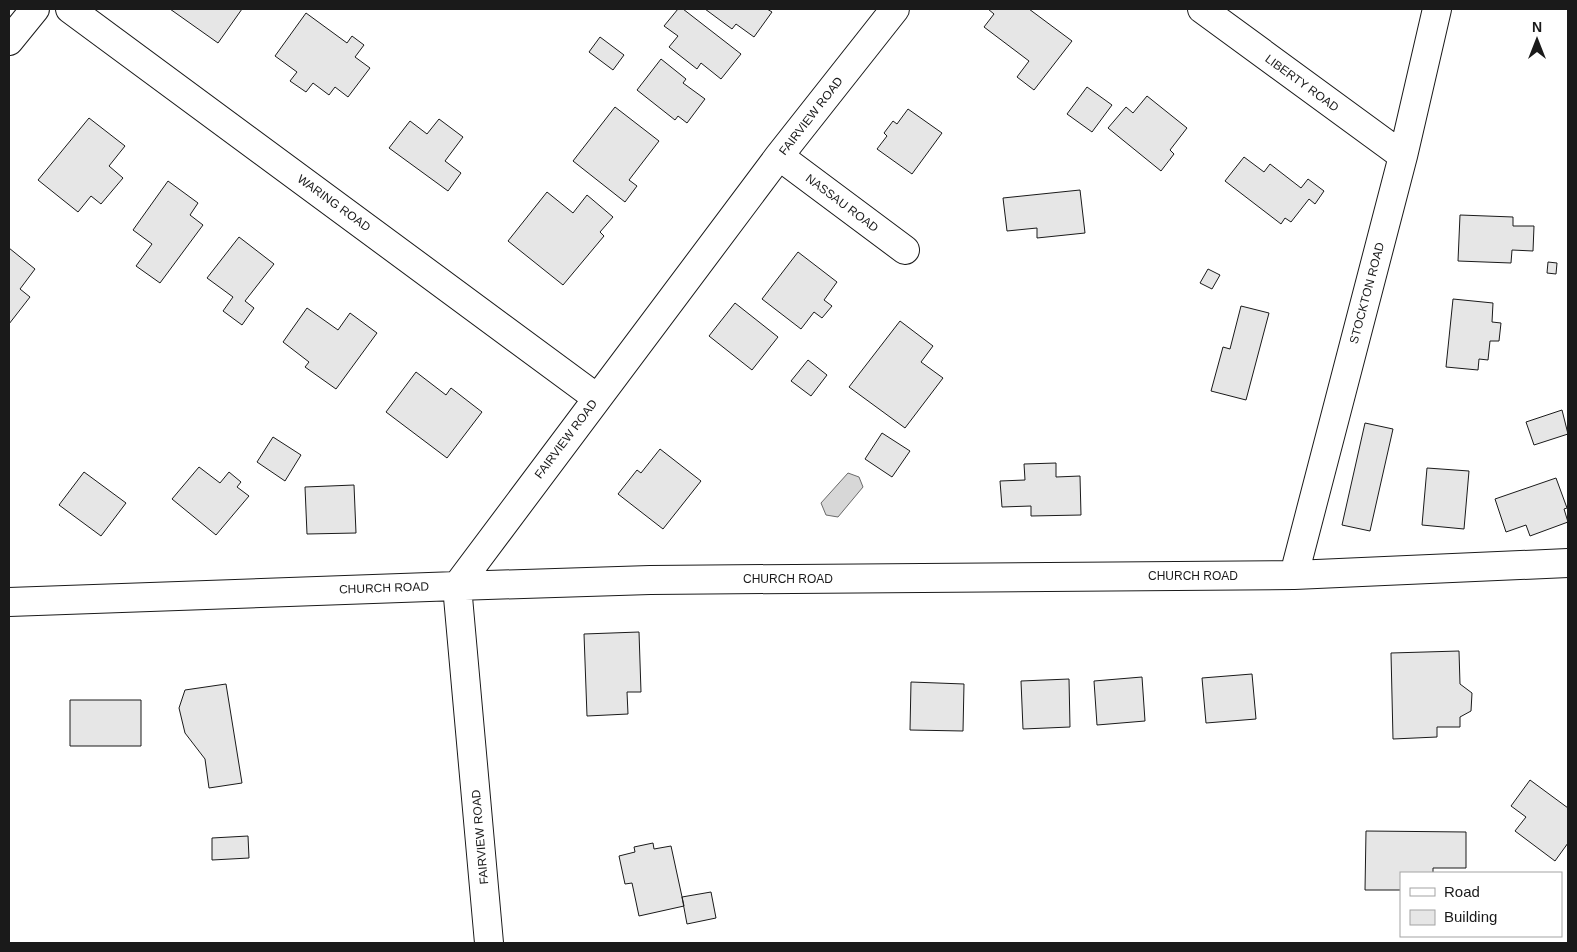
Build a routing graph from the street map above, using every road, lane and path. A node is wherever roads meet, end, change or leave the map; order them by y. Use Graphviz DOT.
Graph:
graph roads {
  1 [pos="35,9"];
  2 [pos="70,9"];
  3 [pos="895,9"];
  4 [pos="1202,9"];
  5 [pos="1437,9"];
  6 [pos="9,42"];
  7 [pos="779,156"];
  8 [pos="1403,156"];
  9 [pos="905,250"];
  10 [pos="597,398"];
  11 [pos="1568,564"];
  12 [pos="1294,575"];
  13 [pos="457,586"];
  14 [pos="9,602"];
  15 [pos="489,943"];
  1 -- 6 [label="street"];
  2 -- 10 [label="street, WARING ROAD"];
  3 -- 7 [label="street, FAIRVIEW ROAD"];
  4 -- 8 [label="street, LIBERTY ROAD"];
  5 -- 8 [label="street, STOCKTON ROAD"];
  7 -- 9 [label="street, NASSAU ROAD"];
  7 -- 10 [label="street, FAIRVIEW ROAD"];
  8 -- 12 [label="street, STOCKTON ROAD"];
  10 -- 13 [label="street, FAIRVIEW ROAD"];
  11 -- 12 [label="street, CHURCH ROAD"];
  12 -- 13 [label="street, CHURCH ROAD"];
  13 -- 14 [label="street, CHURCH ROAD"];
  13 -- 15 [label="street, FAIRVIEW ROAD"];
}
